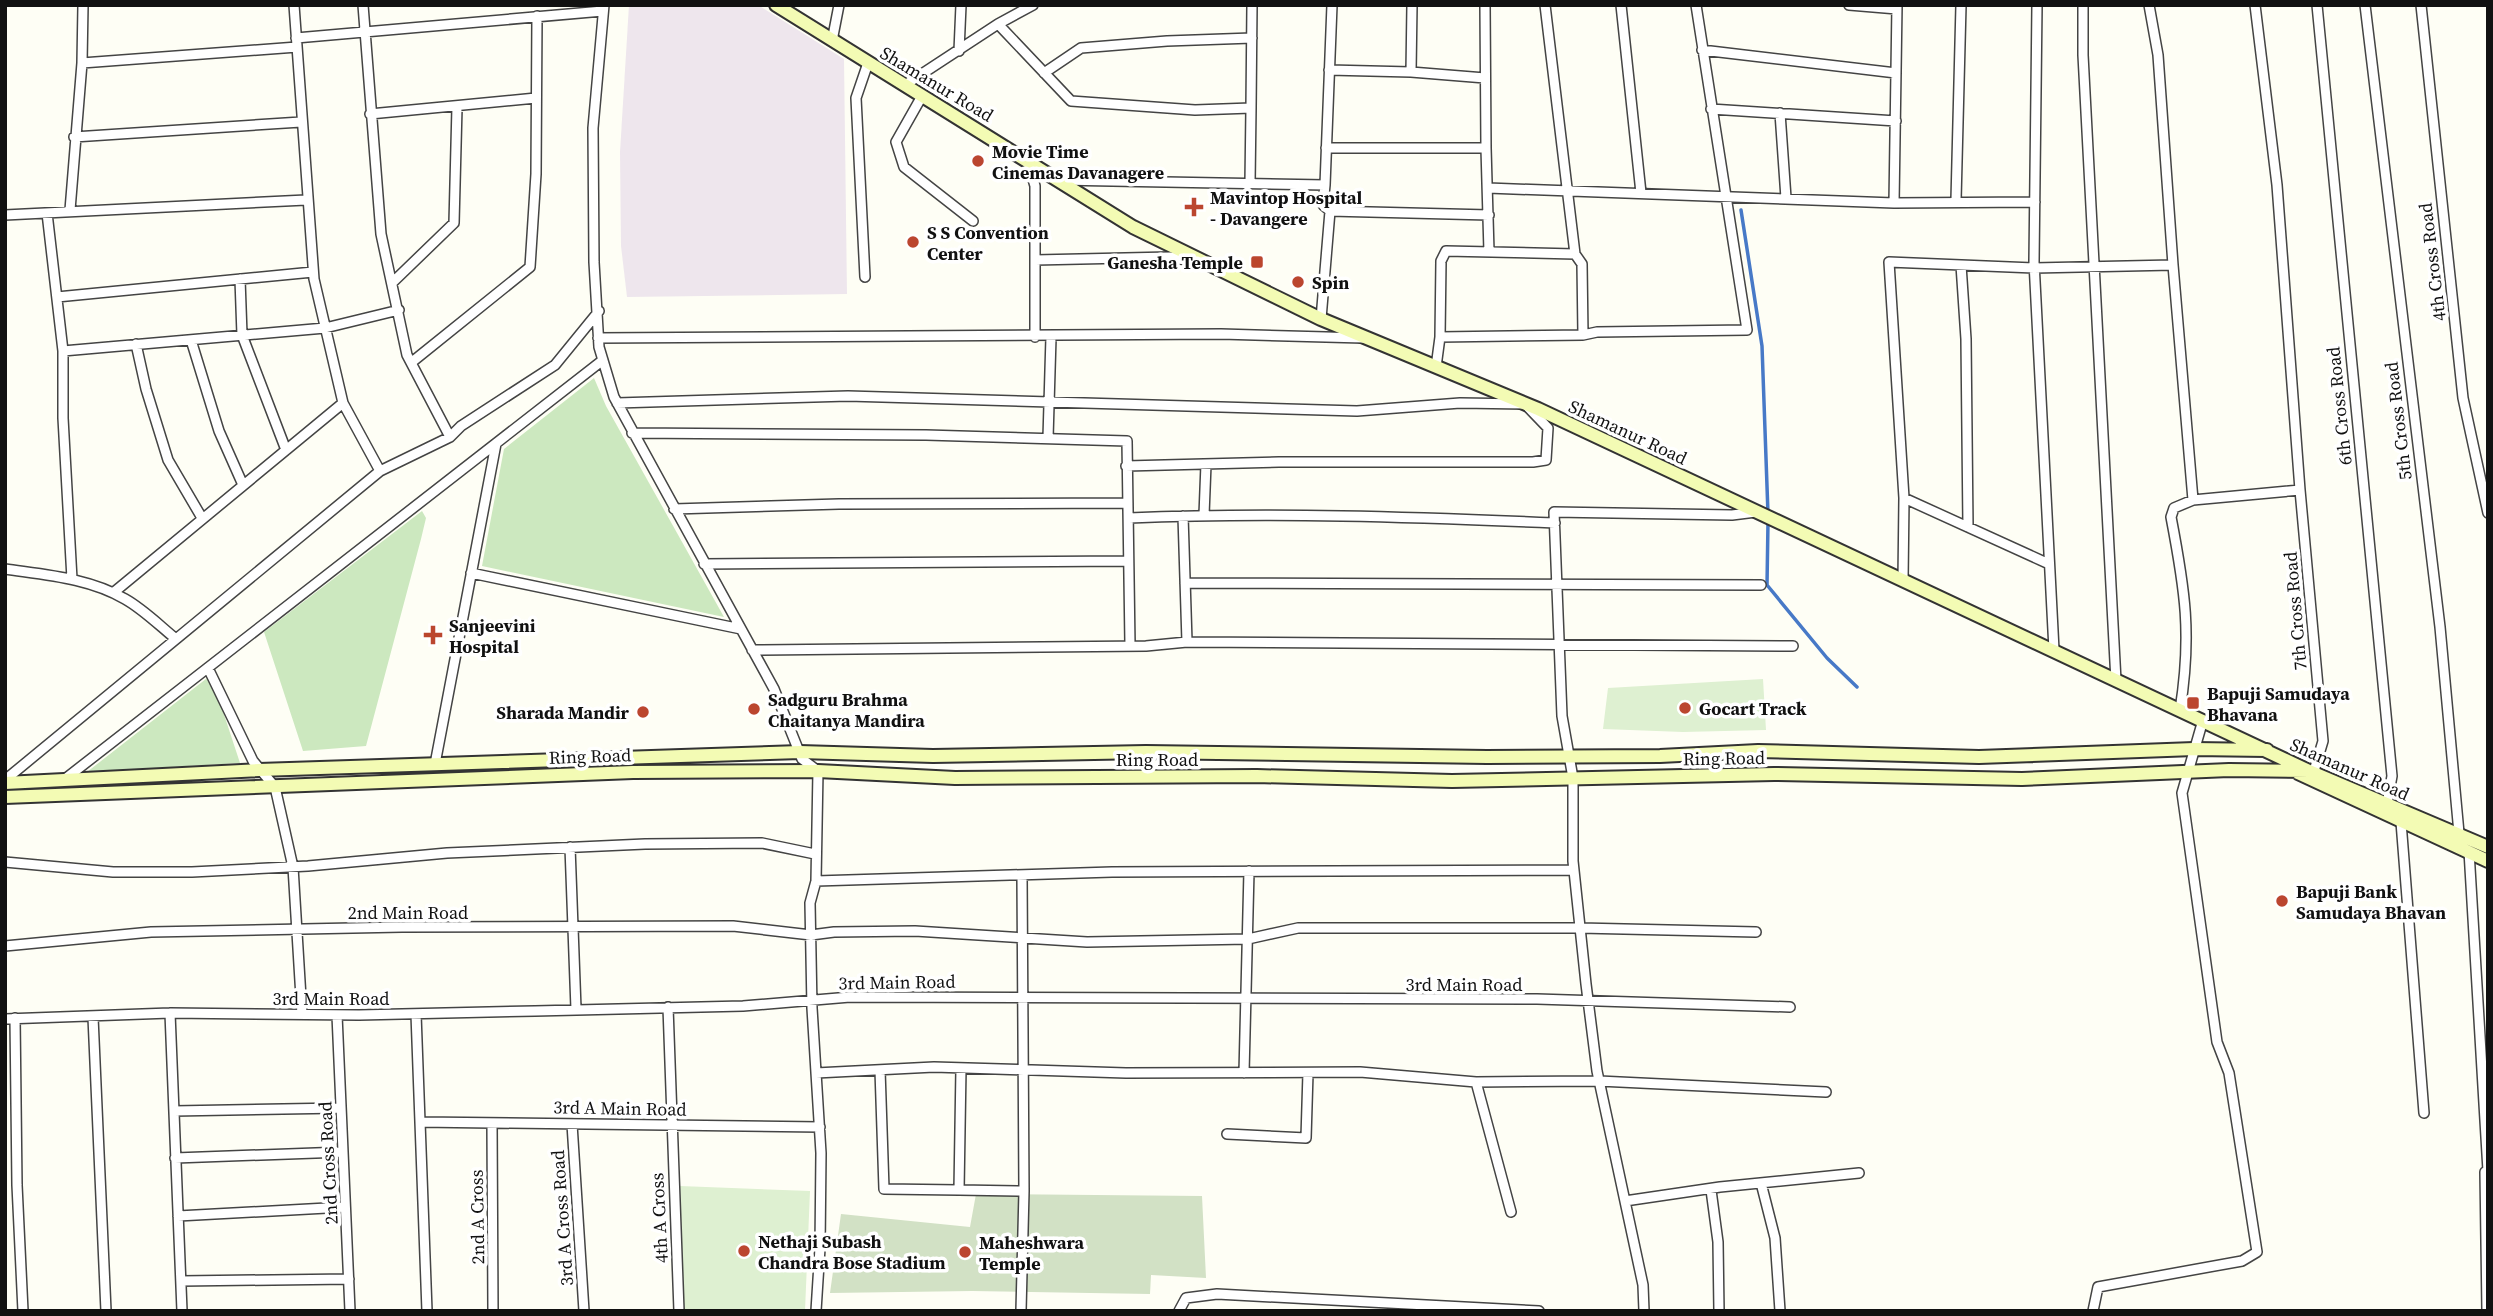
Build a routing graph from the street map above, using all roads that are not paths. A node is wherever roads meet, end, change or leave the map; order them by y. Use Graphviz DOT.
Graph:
graph roads {
  1 [pos="83,5"];
  2 [pos="294,5"];
  3 [pos="363,5"];
  4 [pos="776,5"];
  5 [pos="839,5"];
  6 [pos="961,5"];
  7 [pos="1033,5"];
  8 [pos="1252,5"];
  9 [pos="1332,5"];
  10 [pos="1412,5"];
  11 [pos="1485,5"];
  12 [pos="1545,5"];
  13 [pos="1622,5"];
  14 [pos="1696,5"];
  15 [pos="1850,5"];
  16 [pos="1961,5"];
  17 [pos="2037,5"];
  18 [pos="2083,5"];
  19 [pos="2149,5"];
  20 [pos="2255,5"];
  21 [pos="2317,5"];
  22 [pos="2365,5"];
  23 [pos="2421,5"];
  24 [pos="1897,7"];
  25 [pos="604,8"];
  26 [pos="537,16"];
  27 [pos="998,24"];
  28 [pos="365,32"];
  29 [pos="1252,38"];
  30 [pos="832,41"];
  31 [pos="297,43"];
  32 [pos="1702,50"];
  33 [pos="959,51"];
  34 [pos="82,63"];
  35 [pos="868,63"];
  36 [pos="1329,70"];
  37 [pos="1411,72"];
  38 [pos="1044,73"];
  39 [pos="1896,73"];
  40 [pos="1485,78"];
  41 [pos="905,85"];
  42 [pos="922,96"];
  43 [pos="536,98"];
  44 [pos="457,107"];
  45 [pos="1251,108"];
  46 [pos="1711,109"];
  47 [pos="1780,113"];
  48 [pos="370,114"];
  49 [pos="1896,121"];
  50 [pos="301,122"];
  51 [pos="74,137"];
  52 [pos="1326,148"];
  53 [pos="1486,148"];
  54 [pos="1028,160"];
  55 [pos="1059,180"];
  56 [pos="1250,183"];
  57 [pos="1325,185"];
  58 [pos="1488,188"];
  59 [pos="1565,190"];
  60 [pos="1641,193"];
  61 [pos="1726,196"];
  62 [pos="1786,198"];
  63 [pos="306,200"];
  64 [pos="1956,200"];
  65 [pos="2035,202"];
  66 [pos="1894,203"];
  67 [pos="70,210"];
  68 [pos="1330,211"];
  69 [pos="47,213"];
  70 [pos="5,215"];
  71 [pos="1489,215"];
  72 [pos="973,221"];
  73 [pos="1489,252"];
  74 [pos="1575,254"];
  75 [pos="1035,260"];
  76 [pos="1214,265"];
  77 [pos="1961,265"];
  78 [pos="2173,265"];
  79 [pos="2094,267"];
  80 [pos="2034,268"];
  81 [pos="313,272"];
  82 [pos="865,277"];
  83 [pos="240,279"];
  84 [pos="393,282"];
  85 [pos="57,297"];
  86 [pos="399,310"];
  87 [pos="599,311"];
  88 [pos="1321,319"];
  89 [pos="325,328"];
  90 [pos="242,335"];
  91 [pos="1583,335"];
  92 [pos="1035,337"];
  93 [pos="1051,337"];
  94 [pos="1440,337"];
  95 [pos="598,338"];
  96 [pos="1371,339"];
  97 [pos="191,340"];
  98 [pos="136,344"];
  99 [pos="63,351"];
  100 [pos="603,360"];
  101 [pos="412,362"];
  102 [pos="1436,367"];
  103 [pos="343,403"];
  104 [pos="617,403"];
  105 [pos="1049,403"];
  106 [pos="1525,404"];
  107 [pos="632,433"];
  108 [pos="450,437"];
  109 [pos="1048,439"];
  110 [pos="496,443"];
  111 [pos="286,450"];
  112 [pos="1206,464"];
  113 [pos="1126,466"];
  114 [pos="380,471"];
  115 [pos="243,485"];
  116 [pos="2300,490"];
  117 [pos="1904,498"];
  118 [pos="2193,500"];
  119 [pos="1128,503"];
  120 [pos="674,509"];
  121 [pos="2488,513"];
  122 [pos="1204,515"];
  123 [pos="1183,516"];
  124 [pos="1764,516"];
  125 [pos="202,518"];
  126 [pos="1129,518"];
  127 [pos="1555,523"];
  128 [pos="1968,527"];
  129 [pos="1128,561"];
  130 [pos="705,564"];
  131 [pos="2049,564"];
  132 [pos="5,569"];
  133 [pos="471,573"];
  134 [pos="72,579"];
  135 [pos="1903,581"];
  136 [pos="1185,583"];
  137 [pos="1559,585"];
  138 [pos="1761,585"];
  139 [pos="113,593"];
  140 [pos="741,629"];
  141 [pos="176,639"];
  142 [pos="1187,642"];
  143 [pos="1561,644"];
  144 [pos="1130,645"];
  145 [pos="1793,646"];
  146 [pos="2054,649"];
  147 [pos="752,650"];
  148 [pos="208,668"];
  149 [pos="2116,681"];
  150 [pos="2180,710"];
  151 [pos="2203,720"];
  152 [pos="2194,749"];
  153 [pos="2238,750"];
  154 [pos="2267,750"];
  155 [pos="800,752"];
  156 [pos="1571,754"];
  157 [pos="435,764"];
  158 [pos="259,770"];
  159 [pos="2291,770"];
  160 [pos="818,771"];
  161 [pos="2311,771"];
  162 [pos="2188,772"];
  163 [pos="1573,778"];
  164 [pos="65,779"];
  165 [pos="5,781"];
  166 [pos="275,787"];
  167 [pos="5,797"];
  168 [pos="2387,804"];
  169 [pos="2401,822"];
  170 [pos="2459,833"];
  171 [pos="570,847"];
  172 [pos="2488,847"];
  173 [pos="2469,851"];
  174 [pos="815,853"];
  175 [pos="2488,861"];
  176 [pos="5,862"];
  177 [pos="293,867"];
  178 [pos="1574,870"];
  179 [pos="1249,871"];
  180 [pos="1022,876"];
  181 [pos="816,881"];
  182 [pos="571,928"];
  183 [pos="1580,928"];
  184 [pos="295,929"];
  185 [pos="1756,932"];
  186 [pos="811,935"];
  187 [pos="1022,939"];
  188 [pos="1248,939"];
  189 [pos="5,946"];
  190 [pos="1023,998"];
  191 [pos="1245,1000"];
  192 [pos="1588,1001"];
  193 [pos="812,1002"];
  194 [pos="668,1007"];
  195 [pos="1790,1007"];
  196 [pos="576,1009"];
  197 [pos="170,1013"];
  198 [pos="302,1014"];
  199 [pos="416,1014"];
  200 [pos="337,1015"];
  201 [pos="93,1017"];
  202 [pos="10,1019"];
  203 [pos="961,1068"];
  204 [pos="880,1070"];
  205 [pos="1023,1071"];
  206 [pos="816,1073"];
  207 [pos="1244,1073"];
  208 [pos="1308,1073"];
  209 [pos="1599,1081"];
  210 [pos="1476,1082"];
  211 [pos="10,1087"];
  212 [pos="1826,1092"];
  213 [pos="341,1108"];
  214 [pos="174,1111"];
  215 [pos="2424,1113"];
  216 [pos="420,1122"];
  217 [pos="492,1123"];
  218 [pos="572,1124"];
  219 [pos="670,1124"];
  220 [pos="820,1127"];
  221 [pos="1227,1134"];
  222 [pos="343,1152"];
  223 [pos="175,1158"];
  224 [pos="2487,1172"];
  225 [pos="1859,1173"];
  226 [pos="1761,1183"];
  227 [pos="5,1185"];
  228 [pos="17,1185"];
  229 [pos="959,1190"];
  230 [pos="1711,1190"];
  231 [pos="1024,1191"];
  232 [pos="1625,1201"];
  233 [pos="345,1207"];
  234 [pos="1511,1212"];
  235 [pos="178,1216"];
  236 [pos="349,1279"];
  237 [pos="181,1281"];
  238 [pos="1389,1306"];
  239 [pos="23,1311"];
  240 [pos="106,1311"];
  241 [pos="182,1311"];
  242 [pos="350,1311"];
  243 [pos="427,1311"];
  244 [pos="493,1311"];
  245 [pos="584,1311"];
  246 [pos="679,1311"];
  247 [pos="816,1311"];
  248 [pos="1021,1311"];
  249 [pos="1179,1311"];
  250 [pos="1539,1311"];
  251 [pos="1644,1311"];
  252 [pos="1719,1311"];
  253 [pos="1780,1311"];
  254 [pos="2093,1311"];
  255 [pos="2487,1311"];
  1 -- 34 [label="street"];
  2 -- 31 [label="street"];
  3 -- 28 [label="street"];
  4 -- 30 [label="main road, Shamanur Road"];
  5 -- 30 [label="street"];
  6 -- 33 [label="street"];
  7 -- 27 [label="street"];
  8 -- 29 [label="street"];
  9 -- 36 [label="street"];
  10 -- 37 [label="street"];
  11 -- 40 [label="street"];
  12 -- 59 [label="street"];
  13 -- 60 [label="street"];
  14 -- 32 [label="street"];
  15 -- 24 [label="street"];
  16 -- 64 [label="street"];
  17 -- 65 [label="street"];
  18 -- 79 [label="street"];
  19 -- 78 [label="street"];
  20 -- 116 [label="street, 7th Cross Road"];
  21 -- 168 [label="street, 6th Cross Road"];
  22 -- 170 [label="street, 5th Cross Road"];
  23 -- 121 [label="street, 4th Cross Road"];
  24 -- 39 [label="street"];
  25 -- 26 [label="street"];
  25 -- 87 [label="street"];
  26 -- 28 [label="street"];
  26 -- 43 [label="street"];
  27 -- 33 [label="street"];
  27 -- 38 [label="street"];
  28 -- 31 [label="street"];
  28 -- 48 [label="street"];
  29 -- 38 [label="street"];
  29 -- 45 [label="street"];
  30 -- 35 [label="main road, Shamanur Road"];
  31 -- 34 [label="street"];
  31 -- 50 [label="street"];
  32 -- 39 [label="street"];
  32 -- 46 [label="street"];
  33 -- 41 [label="street"];
  34 -- 51 [label="street"];
  35 -- 41 [label="main road, Shamanur Road"];
  35 -- 82 [label="street"];
  36 -- 37 [label="street"];
  36 -- 52 [label="street"];
  37 -- 40 [label="street"];
  38 -- 45 [label="street"];
  39 -- 49 [label="street"];
  40 -- 53 [label="street"];
  41 -- 42 [label="main road, Shamanur Road"];
  42 -- 54 [label="main road, Shamanur Road"];
  42 -- 72 [label="street"];
  43 -- 44 [label="street"];
  43 -- 101 [label="street"];
  44 -- 48 [label="street"];
  44 -- 84 [label="street"];
  45 -- 56 [label="street"];
  46 -- 47 [label="street"];
  46 -- 61 [label="street"];
  47 -- 49 [label="street"];
  47 -- 62 [label="street"];
  48 -- 84 [label="street"];
  49 -- 66 [label="street"];
  50 -- 51 [label="street"];
  50 -- 63 [label="street"];
  51 -- 67 [label="street"];
  52 -- 53 [label="street"];
  52 -- 57 [label="street"];
  53 -- 58 [label="street"];
  54 -- 55 [label="main road, Shamanur Road"];
  54 -- 75 [label="street"];
  55 -- 56 [label="street"];
  55 -- 76 [label="main road, Shamanur Road"];
  56 -- 57 [label="street"];
  57 -- 68 [label="street"];
  58 -- 59 [label="street"];
  58 -- 71 [label="street"];
  59 -- 60 [label="street"];
  59 -- 74 [label="street"];
  60 -- 61 [label="street"];
  61 -- 62 [label="street"];
  61 -- 91 [label="street"];
  62 -- 66 [label="street"];
  63 -- 67 [label="street"];
  63 -- 81 [label="street"];
  64 -- 65 [label="street"];
  64 -- 66 [label="street"];
  65 -- 80 [label="street"];
  67 -- 69 [label="street"];
  68 -- 71 [label="street"];
  68 -- 88 [label="street"];
  69 -- 70 [label="street"];
  69 -- 85 [label="street"];
  71 -- 73 [label="street"];
  73 -- 74 [label="street"];
  73 -- 94 [label="street"];
  74 -- 91 [label="street"];
  75 -- 76 [label="street"];
  75 -- 92 [label="street"];
  76 -- 88 [label="main road, Shamanur Road"];
  77 -- 80 [label="street"];
  77 -- 117 [label="street"];
  77 -- 128 [label="street"];
  78 -- 79 [label="street"];
  78 -- 118 [label="street"];
  79 -- 80 [label="street"];
  79 -- 149 [label="street"];
  80 -- 131 [label="street"];
  81 -- 83 [label="street"];
  81 -- 89 [label="street"];
  83 -- 85 [label="street"];
  83 -- 90 [label="street"];
  84 -- 86 [label="street"];
  85 -- 99 [label="street"];
  86 -- 89 [label="street"];
  86 -- 101 [label="street"];
  87 -- 95 [label="street"];
  87 -- 108 [label="street"];
  88 -- 96 [label="main road, Shamanur Road"];
  89 -- 90 [label="street"];
  89 -- 103 [label="street"];
  90 -- 97 [label="street"];
  90 -- 111 [label="street"];
  91 -- 94 [label="street"];
  92 -- 93 [label="street"];
  92 -- 95 [label="street"];
  93 -- 96 [label="street"];
  93 -- 105 [label="street"];
  94 -- 102 [label="street"];
  95 -- 100 [label="street"];
  96 -- 102 [label="main road, Shamanur Road"];
  97 -- 98 [label="street"];
  97 -- 115 [label="street"];
  98 -- 99 [label="street"];
  98 -- 125 [label="street"];
  99 -- 134 [label="street"];
  100 -- 104 [label="street"];
  100 -- 110 [label="street"];
  101 -- 108 [label="street"];
  102 -- 106 [label="main road, Shamanur Road"];
  103 -- 111 [label="street"];
  103 -- 114 [label="street"];
  104 -- 105 [label="street"];
  104 -- 107 [label="street"];
  105 -- 106 [label="street"];
  105 -- 109 [label="street"];
  106 -- 112 [label="street"];
  106 -- 124 [label="main road, Shamanur Road"];
  107 -- 109 [label="street"];
  107 -- 120 [label="street"];
  108 -- 114 [label="street"];
  109 -- 113 [label="street"];
  110 -- 133 [label="street"];
  110 -- 148 [label="street"];
  111 -- 115 [label="street"];
  112 -- 113 [label="street"];
  112 -- 122 [label="street"];
  113 -- 119 [label="street"];
  114 -- 141 [label="street"];
  115 -- 125 [label="street"];
  116 -- 118 [label="street"];
  116 -- 161 [label="street, 7th Cross Road"];
  117 -- 128 [label="street"];
  117 -- 135 [label="street"];
  118 -- 150 [label="street"];
  119 -- 120 [label="street"];
  119 -- 126 [label="street"];
  120 -- 130 [label="street"];
  122 -- 123 [label="street"];
  122 -- 127 [label="street"];
  123 -- 126 [label="street"];
  123 -- 136 [label="street"];
  124 -- 127 [label="street"];
  124 -- 135 [label="main road, Shamanur Road"];
  125 -- 139 [label="street"];
  126 -- 129 [label="street"];
  127 -- 137 [label="street"];
  128 -- 131 [label="street"];
  129 -- 130 [label="street"];
  129 -- 144 [label="street"];
  130 -- 140 [label="street"];
  131 -- 146 [label="street"];
  132 -- 134 [label="street"];
  133 -- 140 [label="street"];
  133 -- 157 [label="street"];
  134 -- 139 [label="street"];
  135 -- 146 [label="main road, Shamanur Road"];
  136 -- 137 [label="street"];
  136 -- 142 [label="street"];
  137 -- 138 [label="street"];
  137 -- 143 [label="street"];
  139 -- 141 [label="street"];
  140 -- 147 [label="street"];
  141 -- 165 [label="street"];
  142 -- 143 [label="street"];
  142 -- 144 [label="street"];
  143 -- 145 [label="street"];
  143 -- 156 [label="street"];
  144 -- 147 [label="street"];
  146 -- 149 [label="main road, Shamanur Road"];
  147 -- 155 [label="street"];
  148 -- 158 [label="street"];
  148 -- 164 [label="street"];
  149 -- 150 [label="main road, Shamanur Road"];
  150 -- 151 [label="main road, Shamanur Road"];
  151 -- 152 [label="street"];
  151 -- 154 [label="main road, Shamanur Road"];
  152 -- 153 [label="main road, Ring Road"];
  152 -- 156 [label="main road, Ring Road"];
  152 -- 162 [label="street"];
  153 -- 154 [label="main road, Ring Road"];
  153 -- 159 [label="main road, Shamanur Road"];
  154 -- 161 [label="main road, Shamanur Road"];
  155 -- 156 [label="main road, Ring Road"];
  155 -- 157 [label="main road, Ring Road"];
  155 -- 160 [label="street"];
  156 -- 163 [label="street"];
  157 -- 158 [label="main road, Ring Road"];
  158 -- 164 [label="main road, Ring Road"];
  158 -- 166 [label="street"];
  159 -- 161 [label="main road, Ring Road"];
  159 -- 162 [label="main road, Ring Road"];
  159 -- 169 [label="main road, Shamanur Road"];
  160 -- 163 [label="main road, Ring Road"];
  160 -- 166 [label="main road, Ring Road"];
  160 -- 174 [label="street"];
  161 -- 168 [label="main road, Shamanur Road"];
  162 -- 163 [label="main road, Ring Road"];
  162 -- 254 [label="street"];
  163 -- 178 [label="street"];
  164 -- 165 [label="main road, Ring Road"];
  166 -- 167 [label="main road, Ring Road"];
  166 -- 177 [label="street"];
  168 -- 170 [label="main road, Shamanur Road"];
  169 -- 173 [label="main road, Shamanur Road"];
  169 -- 215 [label="street"];
  170 -- 172 [label="main road, Shamanur Road"];
  171 -- 174 [label="street"];
  171 -- 177 [label="street"];
  171 -- 182 [label="street"];
  173 -- 175 [label="main road, Shamanur Road"];
  173 -- 224 [label="street"];
  174 -- 181 [label="street"];
  176 -- 177 [label="street"];
  177 -- 184 [label="street"];
  178 -- 179 [label="street"];
  178 -- 183 [label="street"];
  179 -- 180 [label="street"];
  179 -- 188 [label="street"];
  180 -- 181 [label="street"];
  180 -- 187 [label="street"];
  181 -- 186 [label="street"];
  182 -- 184 [label="street, 2nd Main Road"];
  182 -- 186 [label="street, 2nd Main Road"];
  182 -- 196 [label="street"];
  183 -- 185 [label="street, 2nd Main Road"];
  183 -- 188 [label="street, 2nd Main Road"];
  183 -- 192 [label="street"];
  184 -- 189 [label="street, 2nd Main Road"];
  184 -- 198 [label="street"];
  186 -- 187 [label="street, 2nd Main Road"];
  186 -- 193 [label="street"];
  187 -- 188 [label="street, 2nd Main Road"];
  187 -- 190 [label="street"];
  188 -- 191 [label="street"];
  190 -- 191 [label="street, 3rd Main Road"];
  190 -- 193 [label="street, 3rd Main Road"];
  190 -- 205 [label="street"];
  191 -- 192 [label="street, 3rd Main Road"];
  191 -- 207 [label="street"];
  192 -- 195 [label="street, 3rd Main Road"];
  192 -- 209 [label="street"];
  193 -- 194 [label="street, 3rd Main Road"];
  193 -- 206 [label="street"];
  194 -- 196 [label="street, 3rd Main Road"];
  194 -- 219 [label="street, 4th A Cross"];
  196 -- 199 [label="street, 3rd Main Road"];
  197 -- 198 [label="street, 3rd Main Road"];
  197 -- 201 [label="street, 3rd Main Road"];
  197 -- 214 [label="street"];
  198 -- 200 [label="street, 3rd Main Road"];
  199 -- 200 [label="street, 3rd Main Road"];
  199 -- 216 [label="street"];
  200 -- 213 [label="street, 2nd Cross Road"];
  201 -- 202 [label="street, 3rd Main Road"];
  201 -- 240 [label="street"];
  202 -- 211 [label="street"];
  203 -- 204 [label="street"];
  203 -- 205 [label="street"];
  203 -- 229 [label="street"];
  204 -- 206 [label="street"];
  204 -- 229 [label="street"];
  205 -- 207 [label="street"];
  205 -- 231 [label="street"];
  206 -- 220 [label="street"];
  207 -- 208 [label="street"];
  208 -- 210 [label="street"];
  208 -- 221 [label="street"];
  209 -- 210 [label="street"];
  209 -- 212 [label="street"];
  209 -- 232 [label="street"];
  210 -- 234 [label="street"];
  211 -- 228 [label="street"];
  213 -- 214 [label="street"];
  213 -- 222 [label="street, 2nd Cross Road"];
  214 -- 223 [label="street"];
  216 -- 217 [label="street, 3rd A Main Road"];
  216 -- 243 [label="street"];
  217 -- 218 [label="street, 3rd A Main Road"];
  217 -- 244 [label="street, 2nd A Cross"];
  218 -- 219 [label="street, 3rd A Main Road"];
  218 -- 245 [label="street, 3rd A Cross Road"];
  219 -- 220 [label="street, 3rd A Main Road"];
  219 -- 246 [label="street, 4th A Cross"];
  220 -- 247 [label="street"];
  222 -- 223 [label="street"];
  222 -- 233 [label="street, 2nd Cross Road"];
  223 -- 235 [label="street"];
  224 -- 255 [label="street"];
  225 -- 226 [label="street"];
  226 -- 230 [label="street"];
  226 -- 253 [label="street"];
  227 -- 228 [label="street"];
  228 -- 239 [label="street"];
  229 -- 231 [label="street"];
  230 -- 232 [label="street"];
  230 -- 252 [label="street"];
  231 -- 248 [label="street"];
  232 -- 251 [label="street"];
  233 -- 235 [label="street"];
  233 -- 236 [label="street, 2nd Cross Road"];
  235 -- 237 [label="street"];
  236 -- 237 [label="street"];
  236 -- 242 [label="street, 2nd Cross Road"];
  237 -- 241 [label="street"];
  238 -- 249 [label="street"];
  238 -- 250 [label="street"];
}
